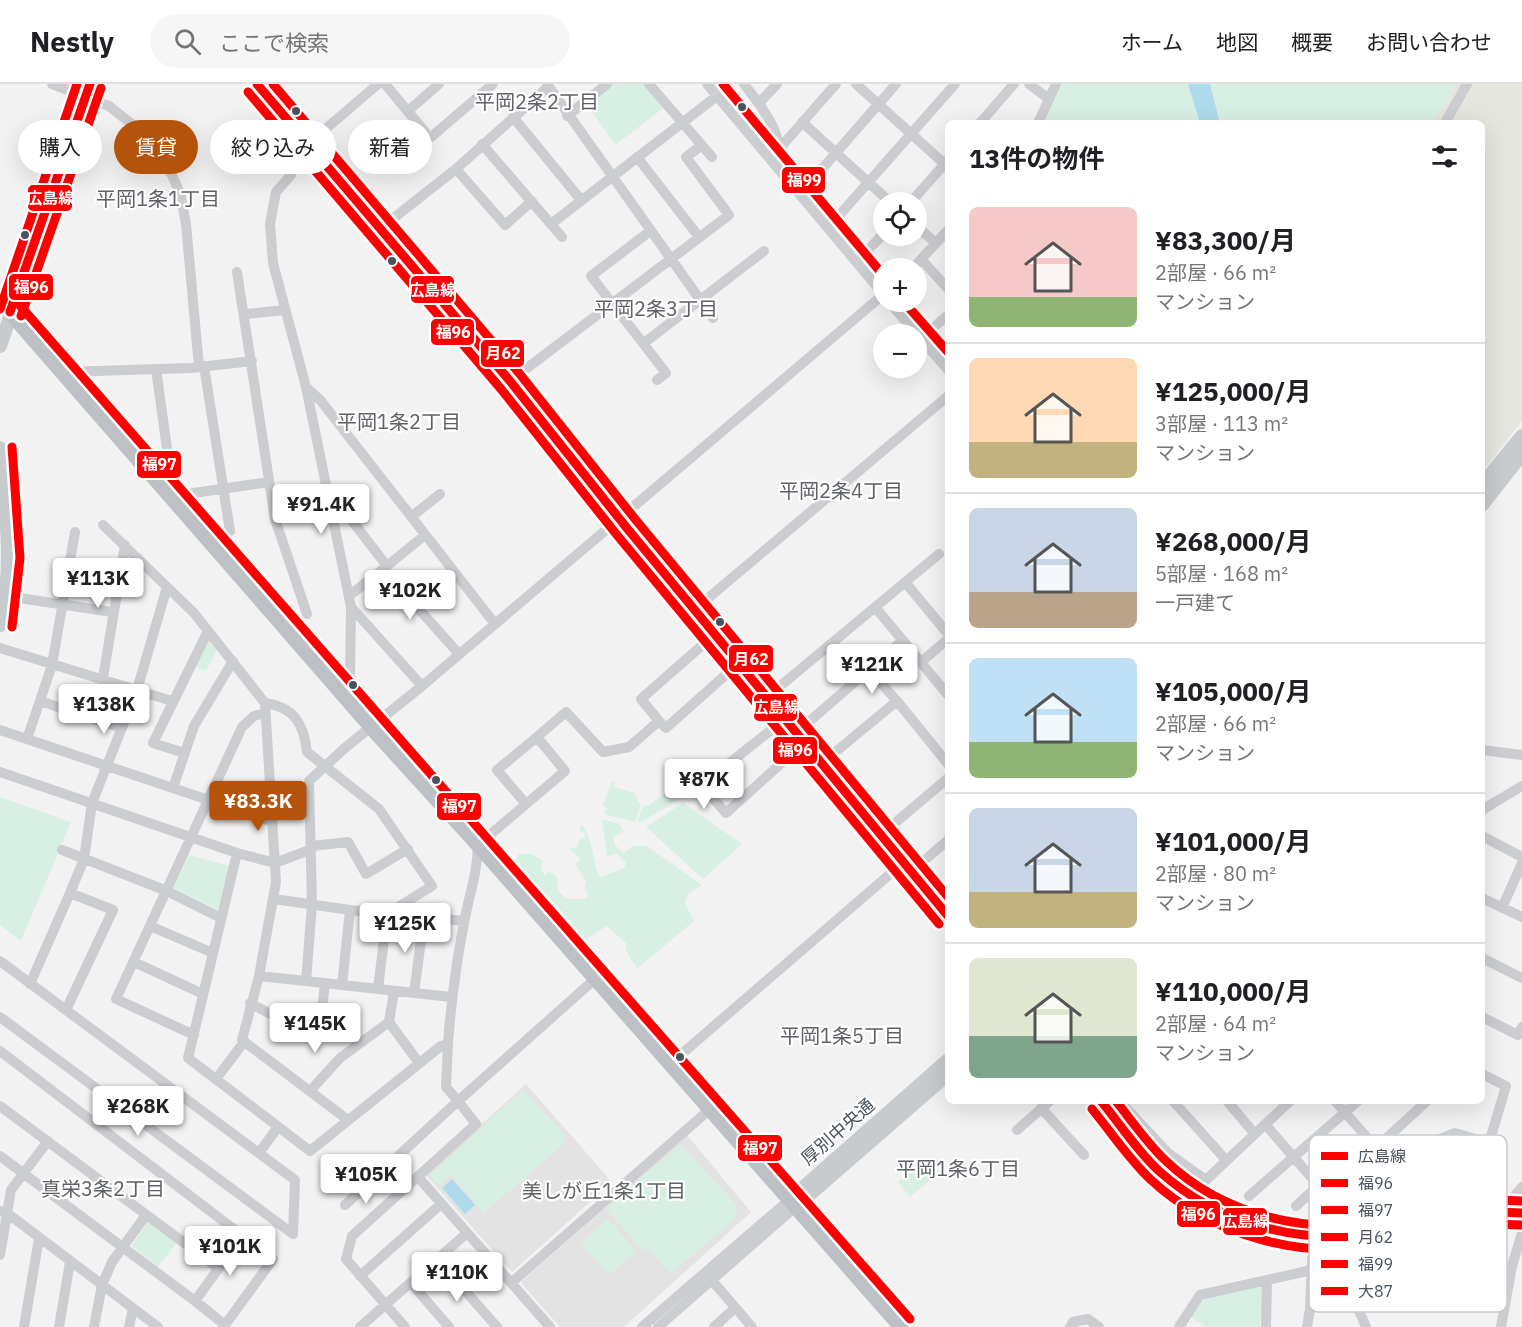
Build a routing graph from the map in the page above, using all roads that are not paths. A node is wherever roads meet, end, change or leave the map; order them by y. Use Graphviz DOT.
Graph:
graph roads {
  1 [pos="52,84"];
  2 [pos="378,84"];
  3 [pos="385,84"];
  4 [pos="439,84"];
  5 [pos="493,84"];
  6 [pos="649,84"];
  7 [pos="707,84"];
  8 [pos="744,84"];
  9 [pos="777,84"];
  10 [pos="836,84"];
  11 [pos="856,84"];
  12 [pos="896,84"];
  13 [pos="955,84"];
  14 [pos="1014,84"];
  15 [pos="1029,84"];
  16 [pos="1056,84"];
  17 [pos="1467,84"];
  18 [pos="548,85"];
  19 [pos="603,85"];
  20 [pos="264,87"];
  21 [pos="83,89"];
  22 [pos="717,96"];
  23 [pos="1049,99"];
  24 [pos="759,103"];
  25 [pos="879,104"];
  26 [pos="408,111"];
  27 [pos="567,116"];
  28 [pos="513,117"];
  29 [pos="290,120"];
  30 [pos="983,120"];
  31 [pos="1039,120"];
  32 [pos="1447,120"];
  33 [pos="336,121"];
  34 [pos="802,122"];
  35 [pos="682,123"];
  36 [pos="911,134"];
  37 [pos="482,144"];
  38 [pos="702,145"];
  39 [pos="780,148"];
  40 [pos="835,153"];
  41 [pos="637,157"];
  42 [pos="712,157"];
  43 [pos="945,162"];
  44 [pos="945,166"];
  45 [pos="456,169"];
  46 [pos="778,169"];
  47 [pos="292,174"];
  48 [pos="335,174"];
  49 [pos="611,178"];
  50 [pos="868,183"];
  51 [pos="878,192"];
  52 [pos="920,192"];
  53 [pos="800,194"];
  54 [pos="581,200"];
  55 [pos="532,201"];
  56 [pos="551,224"];
  57 [pos="381,228"];
  58 [pos="828,228"];
  59 [pos="650,231"];
  60 [pos="945,233"];
  61 [pos="927,235"];
  62 [pos="562,237"];
  63 [pos="699,237"];
  64 [pos="936,243"];
  65 [pos="873,245"];
  66 [pos="764,250"];
  67 [pos="924,258"];
  68 [pos="669,260"];
  69 [pos="857,262"];
  70 [pos="927,266"];
  71 [pos="237,272"];
  72 [pos="873,282"];
  73 [pos="945,286"];
  74 [pos="698,300"];
  75 [pos="873,303"];
  76 [pos="611,304"];
  77 [pos="4,309"];
  78 [pos="284,310"];
  79 [pos="898,312"];
  80 [pos="246,314"];
  81 [pos="713,318"];
  82 [pos="945,318"];
  83 [pos="909,324"];
  84 [pos="927,333"];
  85 [pos="644,343"];
  86 [pos="927,345"];
  87 [pos="0,346"];
  88 [pos="252,362"];
  89 [pos="945,366"];
  90 [pos="202,367"];
  91 [pos="156,369"];
  92 [pos="64,372"];
  93 [pos="657,380"];
  94 [pos="510,381"];
  95 [pos="306,387"];
  96 [pos="945,399"];
  97 [pos="1522,436"];
  98 [pos="0,448"];
  99 [pos="1522,454"];
  100 [pos="1,476"];
  101 [pos="1485,481"];
  102 [pos="159,482"];
  103 [pos="269,482"];
  104 [pos="222,488"];
  105 [pos="440,494"];
  106 [pos="328,497"];
  107 [pos="175,501"];
  108 [pos="1485,501"];
  109 [pos="3,515"];
  110 [pos="411,517"];
  111 [pos="620,519"];
  112 [pos="103,525"];
  113 [pos="230,531"];
  114 [pos="75,532"];
  115 [pos="425,535"];
  116 [pos="125,545"];
  117 [pos="939,554"];
  118 [pos="385,567"];
  119 [pos="905,582"];
  120 [pos="167,587"];
  121 [pos="4,592"];
  122 [pos="350,601"];
  123 [pos="62,604"];
  124 [pos="875,607"];
  125 [pos="694,610"];
  126 [pos="112,612"];
  127 [pos="307,614"];
  128 [pos="495,624"];
  129 [pos="0,625"];
  130 [pos="945,630"];
  131 [pos="208,631"];
  132 [pos="714,634"];
  133 [pos="903,640"];
  134 [pos="945,642"];
  135 [pos="0,648"];
  136 [pos="459,654"];
  137 [pos="233,661"];
  138 [pos="739,663"];
  139 [pos="921,663"];
  140 [pos="51,665"];
  141 [pos="868,669"];
  142 [pos="102,678"];
  143 [pos="422,686"];
  144 [pos="338,689"];
  145 [pos="137,690"];
  146 [pos="945,691"];
  147 [pos="766,697"];
  148 [pos="40,701"];
  149 [pos="172,701"];
  150 [pos="897,701"];
  151 [pos="265,708"];
  152 [pos="785,719"];
  153 [pos="659,721"];
  154 [pos="122,728"];
  155 [pos="372,728"];
  156 [pos="0,730"];
  157 [pos="796,733"];
  158 [pos="537,736"];
  159 [pos="27,739"];
  160 [pos="805,742"];
  161 [pos="1485,750"];
  162 [pos="184,753"];
  163 [pos="1522,755"];
  164 [pos="945,760"];
  165 [pos="822,763"];
  166 [pos="108,764"];
  167 [pos="325,767"];
  168 [pos="0,772"];
  169 [pos="945,781"];
  170 [pos="1522,786"];
  171 [pos="173,788"];
  172 [pos="207,801"];
  173 [pos="92,803"];
  174 [pos="526,804"];
  175 [pos="1485,808"];
  176 [pos="272,821"];
  177 [pos="882,834"];
  178 [pos="192,838"];
  179 [pos="1485,838"];
  180 [pos="945,843"];
  181 [pos="478,845"];
  182 [pos="312,848"];
  183 [pos="408,849"];
  184 [pos="62,850"];
  185 [pos="237,853"];
  186 [pos="1522,857"];
  187 [pos="84,859"];
  188 [pos="904,862"];
  189 [pos="275,863"];
  190 [pos="1522,863"];
  191 [pos="912,871"];
  192 [pos="167,891"];
  193 [pos="70,893"];
  194 [pos="274,898"];
  195 [pos="1485,900"];
  196 [pos="312,905"];
  197 [pos="1502,908"];
  198 [pos="350,910"];
  199 [pos="945,912"];
  200 [pos="387,914"];
  201 [pos="1522,917"];
  202 [pos="221,918"];
  203 [pos="424,918"];
  204 [pos="464,921"];
  205 [pos="150,926"];
  206 [pos="213,953"];
  207 [pos="1485,960"];
  208 [pos="0,962"];
  209 [pos="134,962"];
  210 [pos="259,976"];
  211 [pos="1522,978"];
  212 [pos="595,980"];
  213 [pos="306,981"];
  214 [pos="30,984"];
  215 [pos="325,984"];
  216 [pos="342,985"];
  217 [pos="378,989"];
  218 [pos="394,991"];
  219 [pos="414,993"];
  220 [pos="203,994"];
  221 [pos="451,997"];
  222 [pos="250,1003"];
  223 [pos="66,1010"];
  224 [pos="0,1017"];
  225 [pos="1485,1018"];
  226 [pos="389,1022"];
  227 [pos="1522,1027"];
  228 [pos="194,1035"];
  229 [pos="244,1042"];
  230 [pos="448,1044"];
  231 [pos="0,1051"];
  232 [pos="419,1063"];
  233 [pos="945,1063"];
  234 [pos="669,1064"];
  235 [pos="945,1076"];
  236 [pos="1485,1076"];
  237 [pos="216,1079"];
  238 [pos="310,1091"];
  239 [pos="458,1101"];
  240 [pos="1104,1104"];
  241 [pos="1127,1104"];
  242 [pos="1176,1104"];
  243 [pos="1230,1104"];
  244 [pos="1284,1104"];
  245 [pos="1338,1104"];
  246 [pos="1355,1104"];
  247 [pos="1423,1104"];
  248 [pos="1045,1105"];
  249 [pos="0,1106"];
  250 [pos="710,1110"];
  251 [pos="1346,1113"];
  252 [pos="1112,1114"];
  253 [pos="348,1120"];
  254 [pos="1265,1124"];
  255 [pos="278,1127"];
  256 [pos="1017,1130"];
  257 [pos="1254,1133"];
  258 [pos="1320,1135"];
  259 [pos="1366,1135"];
  260 [pos="1390,1135"];
  261 [pos="1491,1135"];
  262 [pos="48,1141"];
  263 [pos="1309,1144"];
  264 [pos="259,1153"];
  265 [pos="1084,1155"];
  266 [pos="0,1156"];
  267 [pos="1293,1158"];
  268 [pos="1226,1160"];
  269 [pos="23,1175"];
  270 [pos="1309,1175"];
  271 [pos="418,1177"];
  272 [pos="1522,1187"];
  273 [pos="1309,1194"];
  274 [pos="1249,1196"];
  275 [pos="441,1204"];
  276 [pos="791,1204"];
  277 [pos="345,1205"];
  278 [pos="1296,1206"];
  279 [pos="4,1212"];
  280 [pos="1507,1212"];
  281 [pos="1510,1212"];
  282 [pos="1522,1213"];
  283 [pos="146,1215"];
  284 [pos="467,1233"];
  285 [pos="1522,1233"];
  286 [pos="242,1236"];
  287 [pos="1309,1237"];
  288 [pos="39,1238"];
  289 [pos="122,1248"];
  290 [pos="0,1254"];
  291 [pos="438,1260"];
  292 [pos="70,1262"];
  293 [pos="218,1268"];
  294 [pos="1309,1271"];
  295 [pos="360,1276"];
  296 [pos="708,1276"];
  297 [pos="1267,1280"];
  298 [pos="411,1283"];
  299 [pos="511,1283"];
  300 [pos="102,1284"];
  301 [pos="1507,1294"];
  302 [pos="195,1301"];
  303 [pos="385,1305"];
  304 [pos="133,1308"];
  305 [pos="735,1308"];
  306 [pos="1310,1312"];
  307 [pos="1360,1312"];
  308 [pos="1504,1312"];
  309 [pos="224,1326"];
  310 [pos="24,1327"];
  311 [pos="59,1327"];
  312 [pos="94,1327"];
  313 [pos="129,1327"];
  314 [pos="158,1327"];
  315 [pos="360,1327"];
  316 [pos="405,1327"];
  317 [pos="449,1327"];
  318 [pos="497,1327"];
  319 [pos="550,1327"];
  320 [pos="642,1327"];
  321 [pos="658,1327"];
  322 [pos="714,1327"];
  323 [pos="752,1327"];
  324 [pos="901,1327"];
  325 [pos="1070,1327"];
  326 [pos="1099,1327"];
  327 [pos="1179,1327"];
  328 [pos="1266,1327"];
  329 [pos="1307,1327"];
  330 [pos="1366,1327"];
  331 [pos="1501,1327"];
  1 -- 21 [label="street"];
  2 -- 33 [label="street"];
  3 -- 26 [label="street"];
  4 -- 26 [label="street"];
  5 -- 26 [label="street"];
  6 -- 35 [label="street"];
  7 -- 22 [label="street"];
  8 -- 24 [label="street"];
  9 -- 24 [label="street"];
  10 -- 34 [label="street"];
  11 -- 25 [label="street"];
  12 -- 25 [label="street"];
  13 -- 36 [label="street"];
  14 -- 30 [label="street"];
  15 -- 23 [label="street"];
  16 -- 23 [label="street"];
  17 -- 32 [label="street"];
  18 -- 27 [label="street"];
  18 -- 28 [label="street"];
  19 -- 27 [label="street"];
  20 -- 29 [label="street"];
  21 -- 77 [label="main road"];
  21 -- 90 [label="street"];
  22 -- 35 [label="street"];
  22 -- 46 [label="street"];
  23 -- 31 [label="street"];
  24 -- 39 [label="street"];
  25 -- 36 [label="street"];
  25 -- 40 [label="street"];
  27 -- 49 [label="street"];
  28 -- 37 [label="street"];
  28 -- 54 [label="street"];
  34 -- 39 [label="street"];
  34 -- 40 [label="street"];
  35 -- 38 [label="street"];
  35 -- 41 [label="street"];
  36 -- 43 [label="street"];
  36 -- 50 [label="street"];
  37 -- 45 [label="street"];
  37 -- 55 [label="street"];
  38 -- 42 [label="street"];
  38 -- 63 [label="street"];
  39 -- 46 [label="street"];
  40 -- 50 [label="street"];
  40 -- 53 [label="street"];
  41 -- 49 [label="street"];
  41 -- 63 [label="street"];
  44 -- 52 [label="street"];
  45 -- 55 [label="street"];
  45 -- 57 [label="street"];
  46 -- 53 [label="street"];
  47 -- 78 [label="street"];
  48 -- 57 [label="street"];
  49 -- 54 [label="street"];
  49 -- 59 [label="street"];
  50 -- 51 [label="street"];
  50 -- 58 [label="street"];
  53 -- 58 [label="street"];
  54 -- 56 [label="street"];
  55 -- 56 [label="street"];
  56 -- 62 [label="street"];
  57 -- 94 [label="street"];
  58 -- 69 [label="street"];
  59 -- 68 [label="street"];
  59 -- 76 [label="street"];
  60 -- 64 [label="street"];
  61 -- 64 [label="street"];
  63 -- 68 [label="street"];
  64 -- 67 [label="street"];
  65 -- 69 [label="street"];
  66 -- 74 [label="street"];
  68 -- 74 [label="street"];
  68 -- 76 [label="street"];
  69 -- 72 [label="street"];
  70 -- 73 [label="street"];
  71 -- 80 [label="street"];
  74 -- 81 [label="street"];
  74 -- 85 [label="street"];
  75 -- 111 [label="street"];
  76 -- 85 [label="street"];
  76 -- 94 [label="street"];
  77 -- 87 [label="main road"];
  77 -- 92 [label="highway"];
  78 -- 80 [label="street"];
  78 -- 95 [label="street"];
  79 -- 83 [label="street"];
  80 -- 88 [label="street"];
  82 -- 84 [label="street"];
  85 -- 93 [label="street"];
  86 -- 89 [label="street"];
  88 -- 90 [label="street"];
  88 -- 103 [label="street"];
  90 -- 91 [label="street"];
  90 -- 104 [label="street"];
  91 -- 92 [label="street"];
  91 -- 102 [label="street"];
  92 -- 102 [label="highway"];
  94 -- 111 [label="street"];
  95 -- 106 [label="street"];
  95 -- 110 [label="street"];
  96 -- 125 [label="street"];
  97 -- 101 [label="main road"];
  98 -- 100 [label="main road"];
  99 -- 108 [label="main road"];
  100 -- 109 [label="main road"];
  102 -- 107 [label="highway"];
  103 -- 104 [label="street"];
  103 -- 127 [label="street"];
  104 -- 107 [label="street"];
  104 -- 113 [label="street"];
  105 -- 110 [label="street"];
  106 -- 118 [label="street"];
  106 -- 122 [label="street"];
  107 -- 144 [label="highway"];
  109 -- 121 [label="main road"];
  110 -- 115 [label="street"];
  111 -- 125 [label="street"];
  111 -- 128 [label="street"];
  112 -- 116 [label="street"];
  114 -- 123 [label="street"];
  115 -- 118 [label="street"];
  115 -- 128 [label="street"];
  116 -- 120 [label="street"];
  116 -- 126 [label="street"];
  117 -- 119 [label="street"];
  118 -- 122 [label="street"];
  118 -- 136 [label="street"];
  119 -- 124 [label="street"];
  119 -- 130 [label="street"];
  120 -- 131 [label="street"];
  120 -- 145 [label="street"];
  121 -- 123 [label="street"];
  121 -- 129 [label="main road"];
  122 -- 143 [label="street"];
  122 -- 144 [label="street"];
  123 -- 126 [label="street"];
  123 -- 140 [label="street"];
  124 -- 133 [label="street"];
  124 -- 147 [label="street"];
  125 -- 132 [label="street"];
  126 -- 142 [label="street"];
  128 -- 136 [label="street"];
  131 -- 137 [label="street"];
  131 -- 149 [label="street"];
  132 -- 138 [label="street"];
  132 -- 153 [label="street"];
  133 -- 139 [label="street"];
  133 -- 141 [label="street"];
  134 -- 139 [label="street"];
  135 -- 140 [label="street"];
  136 -- 143 [label="street"];
  137 -- 151 [label="street"];
  137 -- 162 [label="street"];
  138 -- 147 [label="street"];
  138 -- 153 [label="street"];
  139 -- 146 [label="street"];
  140 -- 142 [label="street"];
  140 -- 148 [label="street"];
  141 -- 150 [label="street"];
  141 -- 157 [label="street"];
  142 -- 145 [label="street"];
  143 -- 155 [label="street"];
  144 -- 155 [label="highway"];
  145 -- 149 [label="street"];
  145 -- 154 [label="street"];
  147 -- 152 [label="street"];
  148 -- 154 [label="street"];
  148 -- 159 [label="street"];
  149 -- 162 [label="street"];
  150 -- 164 [label="street"];
  150 -- 165 [label="street"];
  151 -- 167 [label="street"];
  151 -- 172 [label="street"];
  151 -- 176 [label="street"];
  152 -- 157 [label="street"];
  152 -- 160 [label="street"];
  153 -- 158 [label="street"];
  154 -- 166 [label="street"];
  155 -- 167 [label="street"];
  155 -- 181 [label="highway"];
  156 -- 159 [label="street"];
  157 -- 160 [label="street"];
  158 -- 174 [label="street"];
  158 -- 174 [label="street"];
  159 -- 166 [label="street"];
  160 -- 165 [label="street"];
  161 -- 163 [label="street"];
  162 -- 171 [label="street"];
  165 -- 177 [label="street"];
  166 -- 171 [label="street"];
  166 -- 173 [label="street"];
  167 -- 182 [label="street"];
  167 -- 183 [label="street"];
  168 -- 173 [label="street"];
  169 -- 177 [label="street"];
  170 -- 175 [label="street"];
  171 -- 172 [label="street"];
  172 -- 176 [label="street"];
  172 -- 178 [label="street"];
  173 -- 178 [label="street"];
  173 -- 187 [label="street"];
  174 -- 181 [label="street"];
  176 -- 189 [label="street"];
  177 -- 188 [label="street"];
  178 -- 185 [label="street"];
  178 -- 192 [label="street"];
  179 -- 186 [label="street"];
  180 -- 191 [label="street"];
  181 -- 204 [label="street"];
  181 -- 212 [label="highway"];
  182 -- 183 [label="street"];
  182 -- 189 [label="street"];
  182 -- 196 [label="street"];
  183 -- 200 [label="street"];
  184 -- 187 [label="street"];
  185 -- 189 [label="street"];
  185 -- 202 [label="street"];
  187 -- 192 [label="street"];
  187 -- 193 [label="street"];
  188 -- 191 [label="street"];
  188 -- 234 [label="street"];
  189 -- 194 [label="street"];
  190 -- 197 [label="street"];
  191 -- 199 [label="street"];
  192 -- 202 [label="street"];
  192 -- 205 [label="street"];
  193 -- 214 [label="street"];
  193 -- 223 [label="street"];
  194 -- 196 [label="street"];
  194 -- 210 [label="street"];
  195 -- 197 [label="street"];
  196 -- 198 [label="street"];
  196 -- 213 [label="street"];
  197 -- 201 [label="street"];
  198 -- 200 [label="street"];
  198 -- 216 [label="street"];
  200 -- 203 [label="street"];
  200 -- 217 [label="street"];
  202 -- 206 [label="street"];
  203 -- 204 [label="street"];
  203 -- 219 [label="street"];
  204 -- 221 [label="street"];
  205 -- 206 [label="street"];
  205 -- 209 [label="street"];
  206 -- 220 [label="street"];
  207 -- 211 [label="street"];
  208 -- 214 [label="street"];
  209 -- 220 [label="street"];
  209 -- 228 [label="street"];
  210 -- 213 [label="street"];
  210 -- 222 [label="street"];
  212 -- 234 [label="highway"];
  212 -- 239 [label="street"];
  213 -- 215 [label="street"];
  214 -- 223 [label="street"];
  215 -- 216 [label="street"];
  215 -- 222 [label="street"];
  216 -- 217 [label="street"];
  217 -- 218 [label="street"];
  218 -- 219 [label="street"];
  218 -- 226 [label="street"];
  219 -- 221 [label="street"];
  220 -- 228 [label="street"];
  221 -- 230 [label="street"];
  222 -- 229 [label="street"];
  223 -- 264 [label="street"];
  224 -- 264 [label="street"];
  225 -- 227 [label="street"];
  226 -- 232 [label="street"];
  226 -- 238 [label="street"];
  228 -- 237 [label="street"];
  229 -- 237 [label="street"];
  229 -- 238 [label="street"];
  230 -- 232 [label="street"];
  230 -- 239 [label="street"];
  231 -- 286 [label="street"];
  232 -- 253 [label="street"];
  233 -- 276 [label="main road, 厚別中央通"];
  234 -- 250 [label="highway"];
  235 -- 276 [label="main road, 厚別中央通"];
  236 -- 261 [label="street"];
  237 -- 255 [label="street"];
  238 -- 253 [label="street"];
  239 -- 271 [label="street"];
  239 -- 277 [label="street"];
  240 -- 252 [label="street"];
  241 -- 252 [label="street"];
  241 -- 268 [label="street"];
  242 -- 268 [label="street"];
  243 -- 257 [label="street"];
  244 -- 254 [label="street"];
  245 -- 251 [label="street"];
  246 -- 251 [label="street"];
  247 -- 260 [label="street"];
  248 -- 256 [label="street"];
  248 -- 265 [label="street"];
  249 -- 262 [label="street"];
  250 -- 276 [label="highway"];
  250 -- 299 [label="street"];
  251 -- 258 [label="street"];
  251 -- 259 [label="street"];
  252 -- 287 [label="street"];
  253 -- 255 [label="street"];
  254 -- 257 [label="street"];
  254 -- 267 [label="street"];
  255 -- 264 [label="street"];
  257 -- 268 [label="street"];
  262 -- 269 [label="street"];
  262 -- 283 [label="street"];
  263 -- 267 [label="street"];
  266 -- 269 [label="street"];
  267 -- 270 [label="street"];
  267 -- 274 [label="street"];
  269 -- 279 [label="street"];
  269 -- 289 [label="street"];
  271 -- 275 [label="street"];
  271 -- 295 [label="street"];
  272 -- 281 [label="street"];
  273 -- 278 [label="street"];
  275 -- 284 [label="street"];
  275 -- 295 [label="street"];
  276 -- 296 [label="street, 厚別中央通"];
  276 -- 324 [label="highway"];
  279 -- 288 [label="street"];
  279 -- 290 [label="street"];
  280 -- 281 [label="street"];
  281 -- 282 [label="street"];
  283 -- 289 [label="street"];
  283 -- 293 [label="street"];
  284 -- 291 [label="street"];
  284 -- 299 [label="street"];
  285 -- 301 [label="street"];
  286 -- 293 [label="street"];
  286 -- 309 [label="street"];
  288 -- 292 [label="street"];
  288 -- 310 [label="street"];
  289 -- 300 [label="street"];
  289 -- 302 [label="street"];
  291 -- 298 [label="street"];
  291 -- 318 [label="street"];
  292 -- 300 [label="street"];
  292 -- 311 [label="street"];
  293 -- 302 [label="street"];
  294 -- 297 [label="street"];
  295 -- 303 [label="street"];
  296 -- 305 [label="street"];
  296 -- 320 [label="street, 厚別中央通"];
  296 -- 321 [label="street, 厚別中央通"];
  297 -- 327 [label="street"];
  297 -- 328 [label="street"];
  298 -- 303 [label="street"];
  298 -- 317 [label="street"];
  299 -- 319 [label="street"];
  300 -- 304 [label="street"];
  300 -- 312 [label="street"];
  302 -- 309 [label="street"];
  303 -- 315 [label="street"];
  303 -- 316 [label="street"];
  304 -- 313 [label="street"];
  304 -- 314 [label="street"];
  305 -- 322 [label="street"];
  305 -- 323 [label="street"];
  306 -- 329 [label="street"];
  307 -- 330 [label="street"];
  308 -- 331 [label="street"];
  325 -- 326 [label="street"];
}
